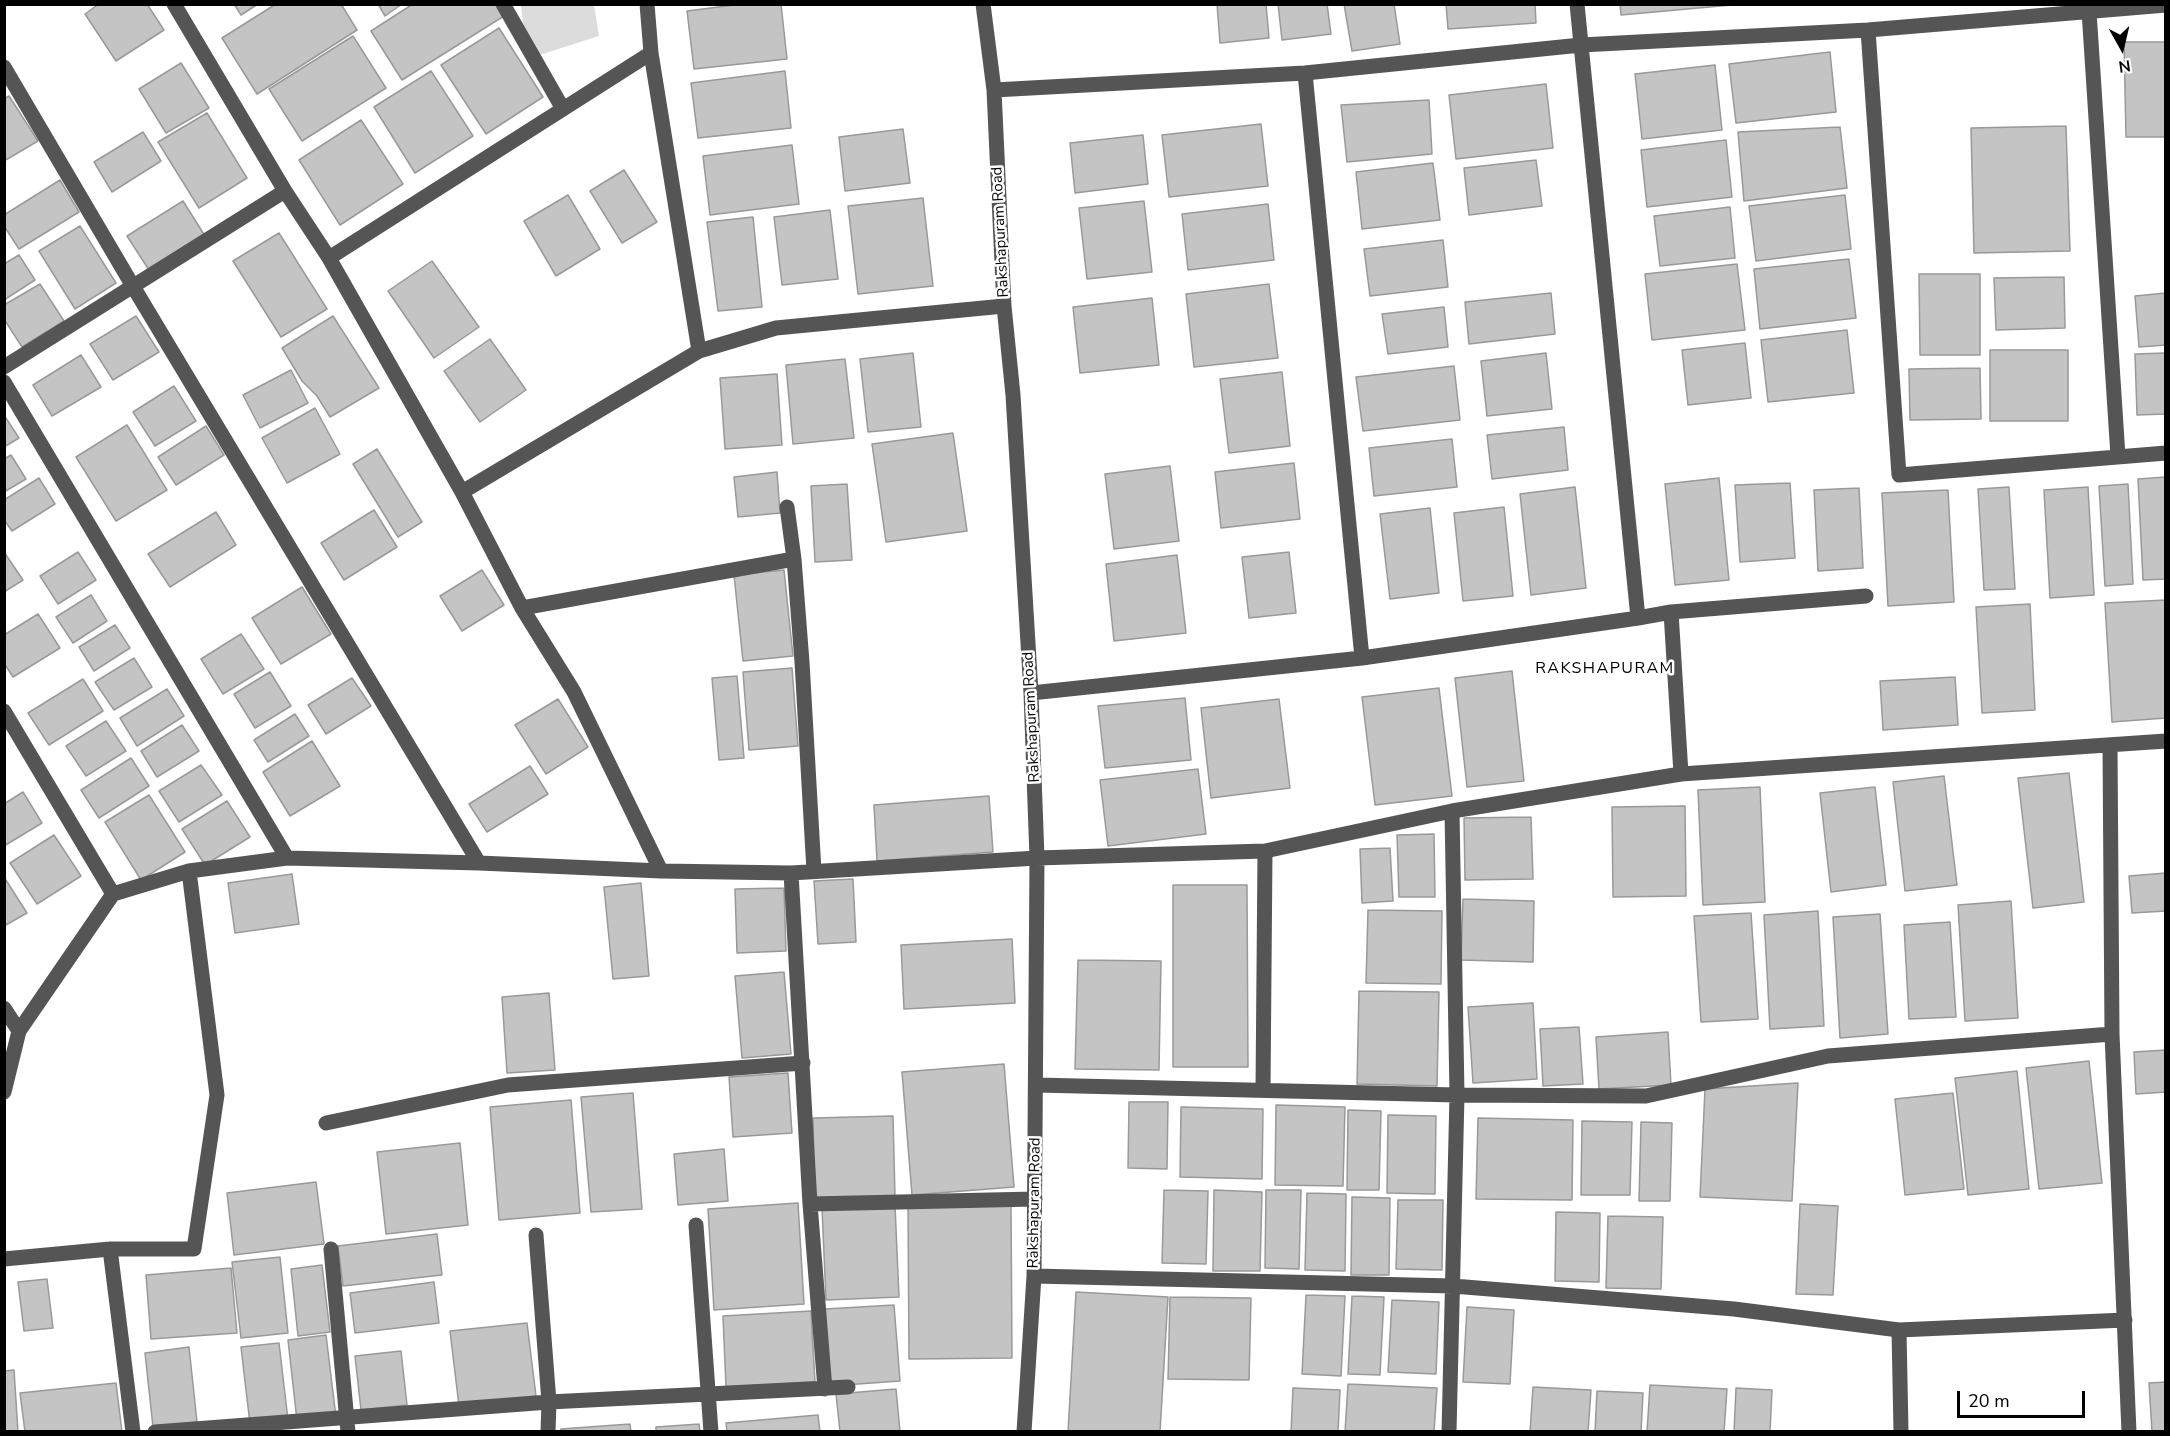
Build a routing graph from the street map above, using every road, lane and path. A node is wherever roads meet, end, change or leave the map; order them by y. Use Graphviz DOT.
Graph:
graph roads {
  1 [pos="174,4"];
  2 [pos="503,4"];
  3 [pos="647,4"];
  4 [pos="983,4"];
  5 [pos="1577,4"];
  6 [pos="2166,5"];
  7 [pos="2089,11"];
  8 [pos="1868,30"];
  9 [pos="1581,45"];
  10 [pos="651,53"];
  11 [pos="4,67"];
  12 [pos="1305,73"];
  13 [pos="994,90"];
  14 [pos="563,109"];
  15 [pos="285,191"];
  16 [pos="329,258"];
  17 [pos="134,288"];
  18 [pos="1004,306"];
  19 [pos="699,351"];
  20 [pos="4,367"];
  21 [pos="4,382"];
  22 [pos="2166,453"];
  23 [pos="2118,456"];
  24 [pos="462,492"];
  25 [pos="787,507"];
  26 [pos="794,559"];
  27 [pos="1866,596"];
  28 [pos="522,608"];
  29 [pos="1671,612"];
  30 [pos="1638,618"];
  31 [pos="1362,658"];
  32 [pos="1031,693"];
  33 [pos="4,711"];
  34 [pos="2166,741"];
  35 [pos="2110,745"];
  36 [pos="1681,774"];
  37 [pos="1452,811"];
  38 [pos="1265,851"];
  39 [pos="286,858"];
  40 [pos="1037,858"];
  41 [pos="478,863"];
  42 [pos="189,871"];
  43 [pos="661,871"];
  44 [pos="814,871"];
  45 [pos="790,873"];
  46 [pos="113,894"];
  47 [pos="4,1008"];
  48 [pos="19,1031"];
  49 [pos="2112,1034"];
  50 [pos="803,1063"];
  51 [pos="1036,1085"];
  52 [pos="1263,1090"];
  53 [pos="4,1092"];
  54 [pos="1457,1095"];
  55 [pos="326,1123"];
  56 [pos="1035,1199"];
  57 [pos="810,1204"];
  58 [pos="696,1225"];
  59 [pos="536,1235"];
  60 [pos="110,1249"];
  61 [pos="331,1249"];
  62 [pos="4,1259"];
  63 [pos="1034,1276"];
  64 [pos="1453,1286"];
  65 [pos="2125,1320"];
  66 [pos="1899,1330"];
  67 [pos="848,1387"];
  68 [pos="825,1389"];
  69 [pos="708,1394"];
  70 [pos="549,1402"];
  71 [pos="348,1425"];
  72 [pos="133,1431"];
  73 [pos="154,1431"];
  74 [pos="548,1431"];
  75 [pos="711,1431"];
  76 [pos="1024,1431"];
  77 [pos="1449,1431"];
  78 [pos="1901,1431"];
  79 [pos="2129,1431"];
  1 -- 15 [label="street"];
  2 -- 14 [label="street"];
  3 -- 10 [label="street"];
  4 -- 13 [label="street, Rakshapuram Road"];
  5 -- 9 [label="street"];
  6 -- 7 [label="street"];
  7 -- 8 [label="street"];
  7 -- 23 [label="street"];
  8 -- 9 [label="street"];
  8 -- 23 [label="street"];
  9 -- 12 [label="street"];
  9 -- 30 [label="street"];
  10 -- 14 [label="street"];
  10 -- 19 [label="street"];
  11 -- 17 [label="street"];
  12 -- 13 [label="street"];
  12 -- 31 [label="street"];
  13 -- 18 [label="street, Rakshapuram Road"];
  14 -- 16 [label="street"];
  15 -- 16 [label="street"];
  15 -- 17 [label="street"];
  16 -- 24 [label="street"];
  17 -- 20 [label="street"];
  17 -- 41 [label="street"];
  18 -- 19 [label="street"];
  18 -- 32 [label="street, Rakshapuram Road"];
  19 -- 24 [label="street"];
  21 -- 39 [label="street"];
  22 -- 23 [label="street"];
  24 -- 28 [label="street"];
  25 -- 26 [label="street"];
  26 -- 28 [label="street"];
  26 -- 44 [label="street"];
  27 -- 29 [label="street"];
  28 -- 43 [label="street"];
  29 -- 30 [label="street"];
  29 -- 36 [label="street"];
  30 -- 31 [label="street"];
  31 -- 32 [label="street"];
  32 -- 40 [label="street, Rakshapuram Road"];
  33 -- 46 [label="street"];
  34 -- 35 [label="street"];
  35 -- 36 [label="street"];
  35 -- 49 [label="street"];
  36 -- 37 [label="street"];
  37 -- 38 [label="street"];
  37 -- 54 [label="street"];
  38 -- 40 [label="street"];
  38 -- 52 [label="street"];
  39 -- 41 [label="street"];
  39 -- 42 [label="street"];
  40 -- 44 [label="street"];
  40 -- 51 [label="street, Rakshapuram Road"];
  41 -- 43 [label="street"];
  42 -- 46 [label="street"];
  42 -- 60 [label="street"];
  43 -- 45 [label="street"];
  44 -- 45 [label="street"];
  45 -- 50 [label="street"];
  46 -- 48 [label="street"];
  47 -- 48 [label="street"];
  48 -- 53 [label="street"];
  49 -- 54 [label="street"];
  49 -- 65 [label="street"];
  50 -- 55 [label="street"];
  50 -- 57 [label="street"];
  51 -- 52 [label="street"];
  51 -- 56 [label="street, Rakshapuram Road"];
  52 -- 54 [label="street"];
  54 -- 64 [label="street"];
  56 -- 57 [label="street"];
  56 -- 63 [label="street, Rakshapuram Road"];
  57 -- 68 [label="street"];
  58 -- 69 [label="street"];
  59 -- 70 [label="street"];
  60 -- 62 [label="street"];
  60 -- 72 [label="street"];
  61 -- 71 [label="street"];
  63 -- 64 [label="street"];
  63 -- 76 [label="street, Rakshapuram Road"];
  64 -- 66 [label="street"];
  64 -- 77 [label="street"];
  65 -- 66 [label="street"];
  65 -- 79 [label="street"];
  66 -- 78 [label="street"];
  67 -- 68 [label="street"];
  68 -- 69 [label="street"];
  69 -- 70 [label="street"];
  69 -- 75 [label="street"];
  70 -- 71 [label="street"];
  70 -- 74 [label="street"];
  71 -- 73 [label="street"];
}
